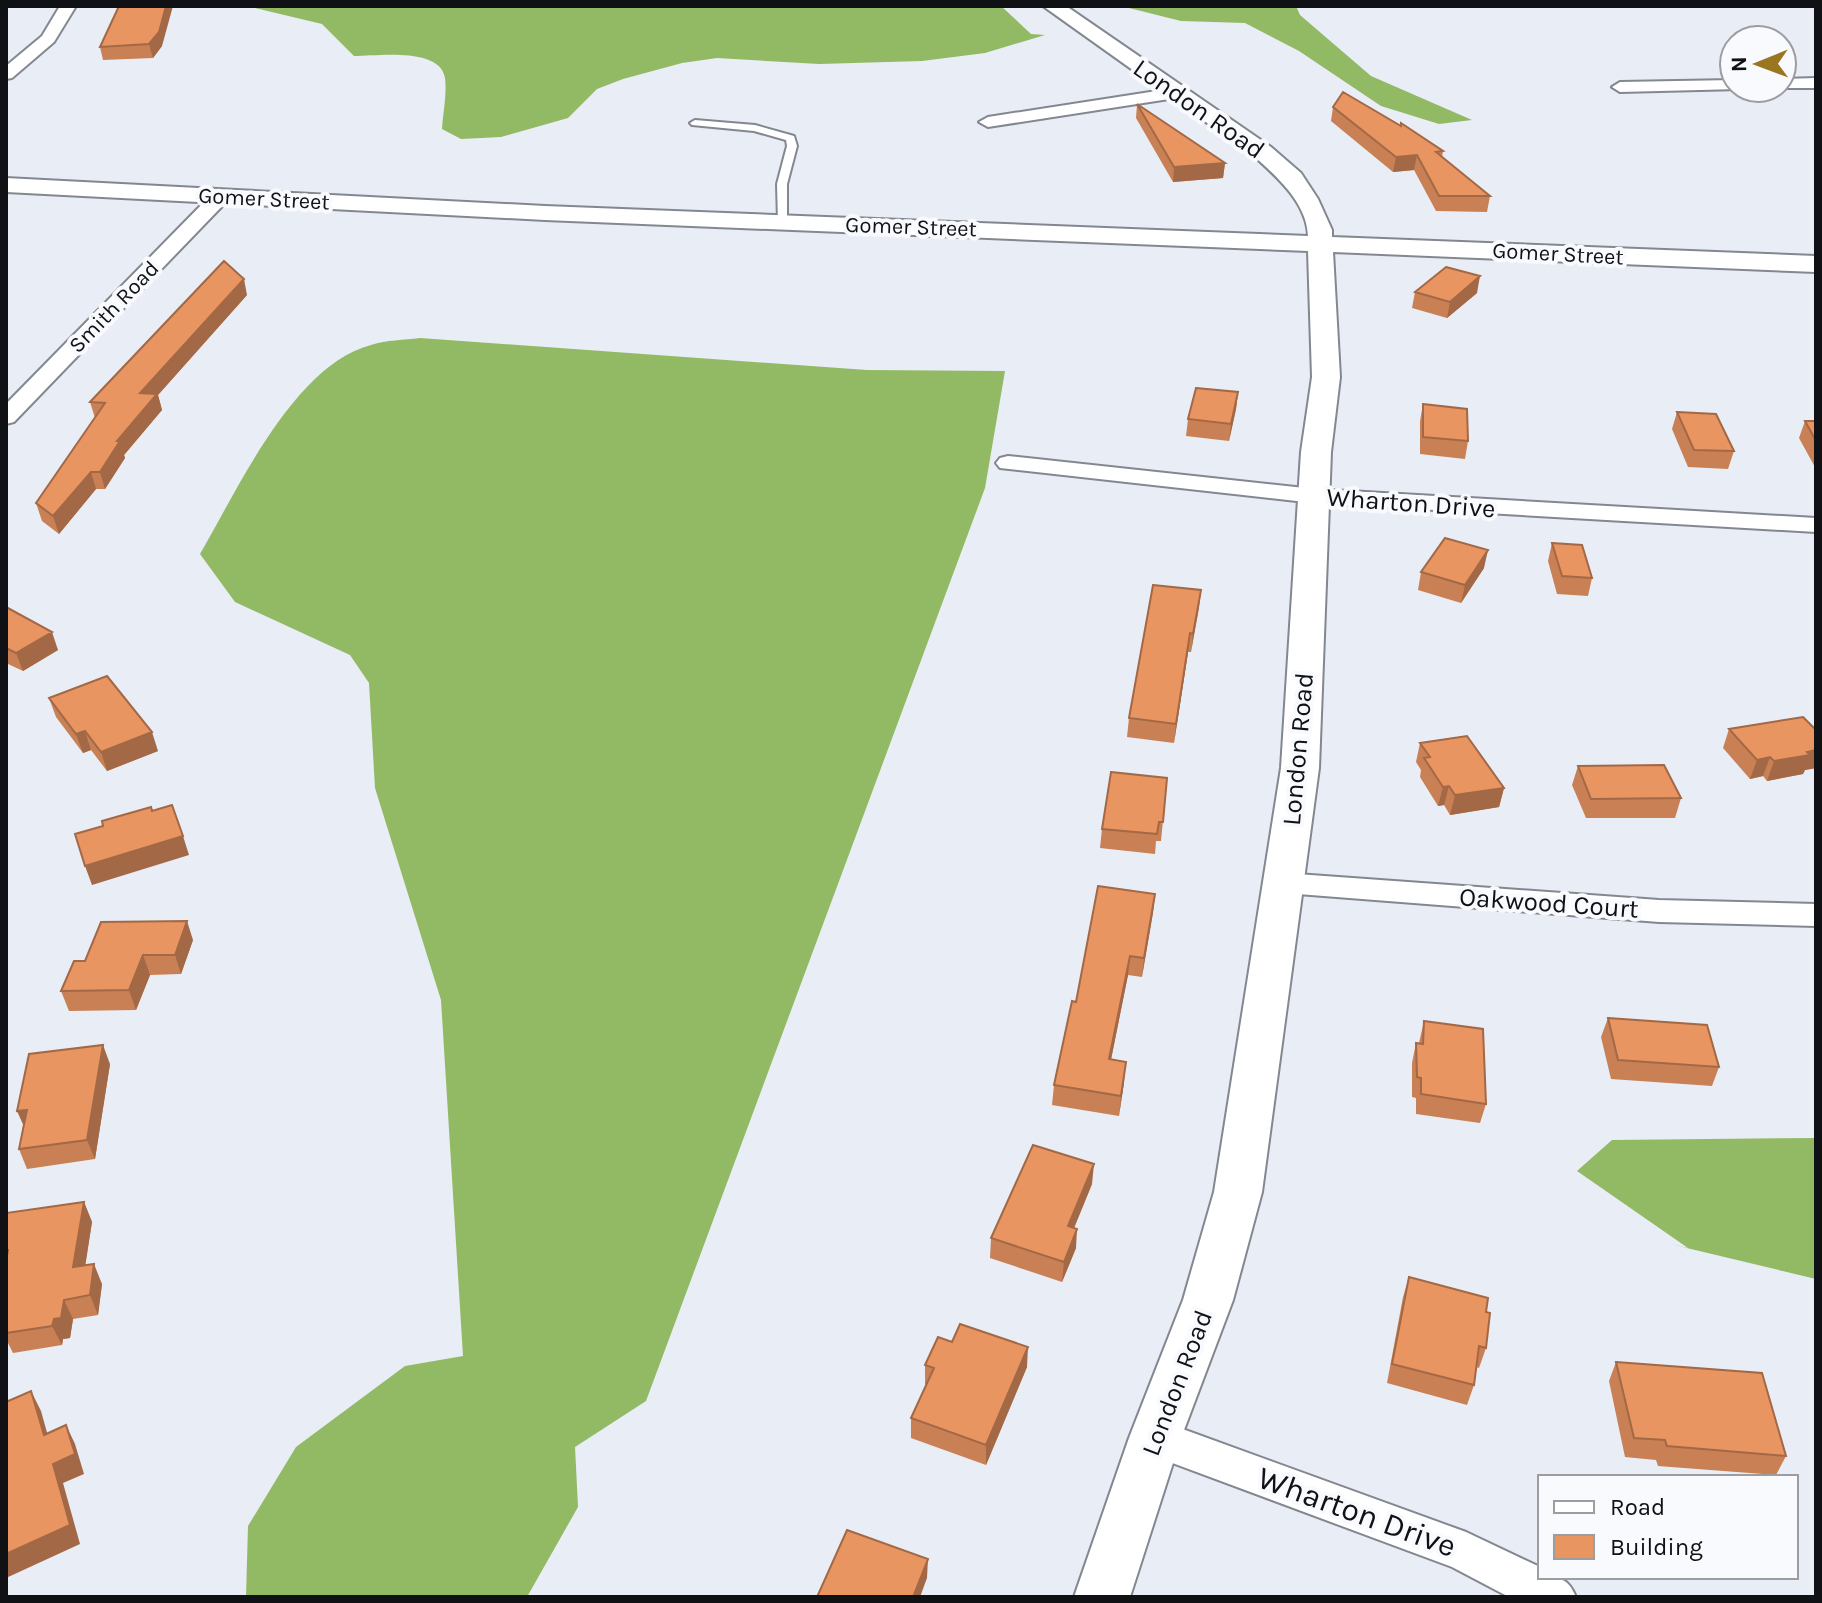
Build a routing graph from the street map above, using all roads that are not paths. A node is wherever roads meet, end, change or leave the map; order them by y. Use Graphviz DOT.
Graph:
graph roads {
  1 [pos="68,6"];
  2 [pos="1053,6"];
  3 [pos="15,60"];
  4 [pos="6,74"];
  5 [pos="1718,85"];
  6 [pos="1620,87"];
  7 [pos="1176,93"];
  8 [pos="988,122"];
  9 [pos="695,123"];
  10 [pos="6,185"];
  11 [pos="221,196"];
  12 [pos="783,222"];
  13 [pos="1320,243"];
  14 [pos="1816,264"];
  15 [pos="6,417"];
  16 [pos="1008,463"];
  17 [pos="1314,496"];
  18 [pos="1816,525"];
  19 [pos="1283,884"];
  20 [pos="1816,915"];
  21 [pos="1155,1438"];
  22 [pos="1102,1597"];
  23 [pos="1554,1597"];
  1 -- 3 [label="street"];
  2 -- 7 [label="street, London Road"];
  3 -- 4 [label="street"];
  5 -- 6 [label="street"];
  7 -- 8 [label="street"];
  7 -- 13 [label="street, London Road"];
  9 -- 12 [label="lane"];
  10 -- 11 [label="street, Gomer Street"];
  11 -- 12 [label="street, Gomer Street"];
  11 -- 15 [label="street, Smith Road"];
  12 -- 13 [label="street, Gomer Street"];
  13 -- 14 [label="street, Gomer Street"];
  13 -- 17 [label="street, London Road"];
  16 -- 17 [label="street, Wharton Drive"];
  17 -- 18 [label="street, Wharton Drive"];
  17 -- 19 [label="street, London Road"];
  19 -- 20 [label="street, Oakwood Court"];
  19 -- 21 [label="street, London Road"];
  21 -- 22 [label="street, London Road"];
  21 -- 23 [label="street, Wharton Drive"];
}
